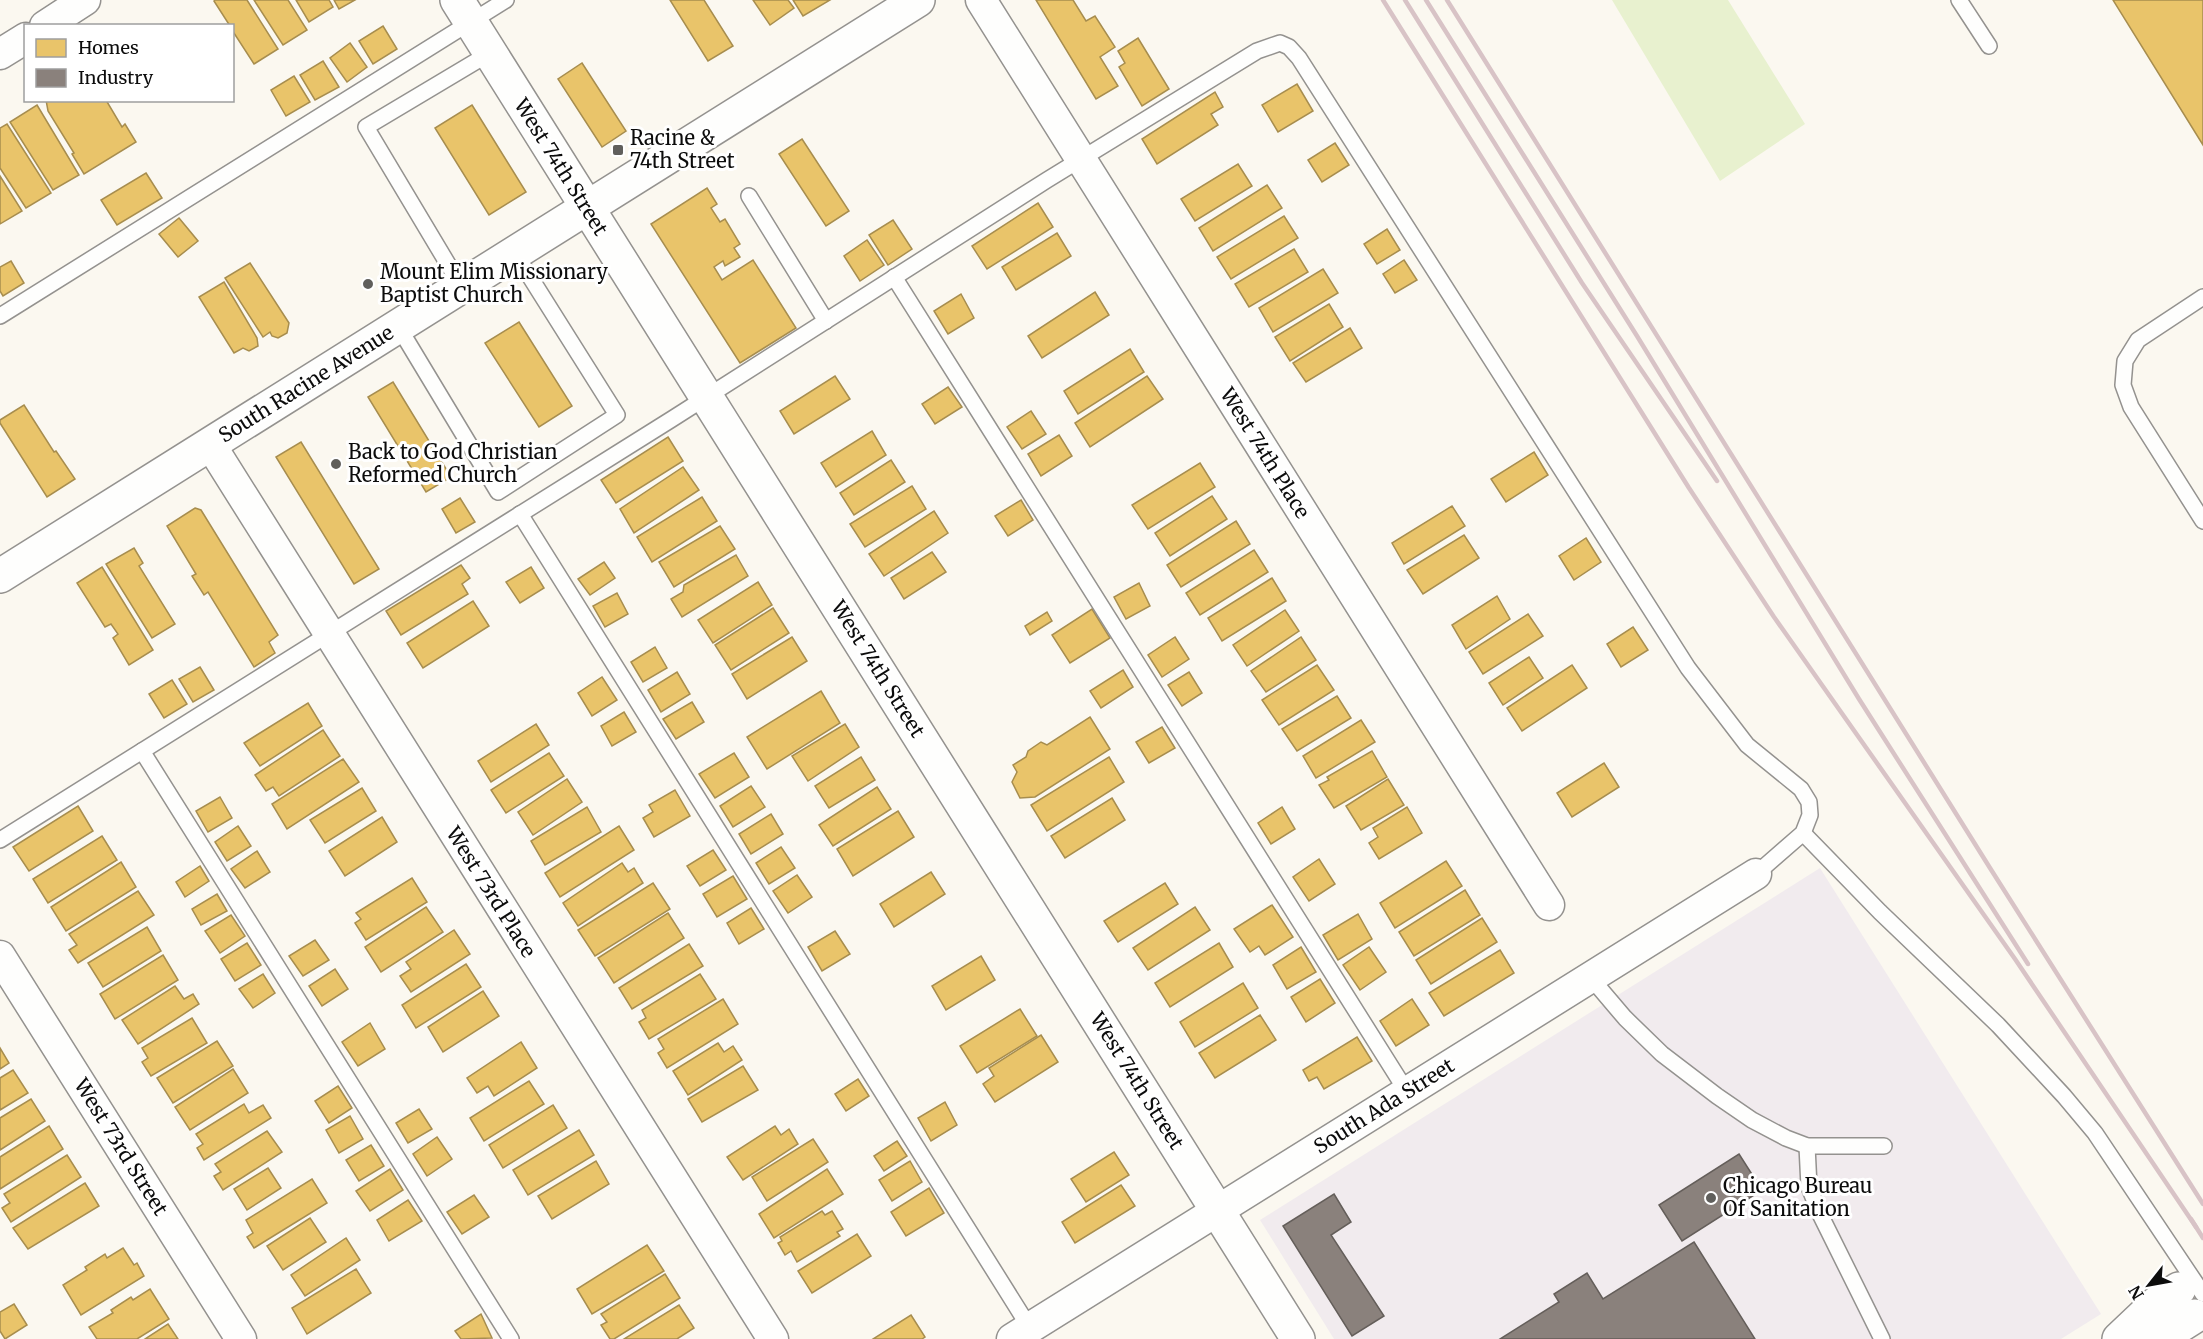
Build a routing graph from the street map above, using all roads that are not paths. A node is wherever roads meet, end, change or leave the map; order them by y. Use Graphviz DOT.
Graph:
graph roads {
  1 [pos="86,0"];
  2 [pos="506,0"];
  3 [pos="918,0"];
  4 [pos="981,0"];
  5 [pos="1959,0"];
  6 [pos="464,11"];
  7 [pos="48,24"];
  8 [pos="24,39"];
  9 [pos="1989,46"];
  10 [pos="490,53"];
  11 [pos="0,54"];
  12 [pos="1080,159"];
  13 [pos="749,196"];
  14 [pos="587,207"];
  15 [pos="515,253"];
  16 [pos="894,278"];
  17 [pos="461,286"];
  18 [pos="2203,297"];
  19 [pos="0,316"];
  20 [pos="826,321"];
  21 [pos="398,326"];
  22 [pos="706,397"];
  23 [pos="210,444"];
  24 [pos="520,514"];
  25 [pos="2203,521"];
  26 [pos="0,576"];
  27 [pos="329,634"];
  28 [pos="142,752"];
  29 [pos="1803,833"];
  30 [pos="0,840"];
  31 [pos="1756,874"];
  32 [pos="1549,905"];
  33 [pos="0,956"];
  34 [pos="1591,978"];
  35 [pos="1407,1092"];
  36 [pos="1807,1146"];
  37 [pos="1884,1146"];
  38 [pos="1218,1210"];
  39 [pos="2192,1300"];
  40 [pos="1026,1335"];
  41 [pos="241,1339"];
  42 [pos="511,1339"];
  43 [pos="773,1339"];
  44 [pos="1298,1339"];
  45 [pos="1882,1339"];
  46 [pos="2119,1339"];
  47 [pos="2138,1339"];
  1 -- 7 [label="street"];
  2 -- 6 [label="lane"];
  3 -- 14 [label="street, South Racine Avenue"];
  4 -- 12 [label="street, West 74th Place"];
  5 -- 9 [label="lane"];
  6 -- 10 [label="street, West 74th Street"];
  6 -- 19 [label="lane"];
  8 -- 11 [label="street"];
  10 -- 14 [label="street, West 74th Street"];
  10 -- 17 [label="lane"];
  12 -- 16 [label="lane"];
  12 -- 29 [label="lane"];
  12 -- 32 [label="street, West 74th Place"];
  13 -- 20 [label="lane"];
  14 -- 15 [label="street, South Racine Avenue"];
  14 -- 22 [label="street, West 74th Street"];
  15 -- 17 [label="street, South Racine Avenue"];
  15 -- 21 [label="lane"];
  16 -- 20 [label="lane"];
  16 -- 35 [label="lane"];
  17 -- 21 [label="street, South Racine Avenue"];
  18 -- 25 [label="lane"];
  20 -- 22 [label="lane"];
  21 -- 23 [label="street, South Racine Avenue"];
  22 -- 24 [label="lane"];
  22 -- 38 [label="street, West 74th Street"];
  23 -- 26 [label="street, South Racine Avenue"];
  23 -- 27 [label="street, West 73rd Place"];
  24 -- 27 [label="lane"];
  24 -- 40 [label="lane"];
  27 -- 28 [label="lane"];
  27 -- 43 [label="street, West 73rd Place"];
  28 -- 30 [label="lane"];
  28 -- 42 [label="lane"];
  29 -- 31 [label="lane"];
  29 -- 39 [label="lane"];
  31 -- 34 [label="street, South Ada Street"];
  33 -- 41 [label="street, West 73rd Street"];
  34 -- 35 [label="street, South Ada Street"];
  34 -- 36 [label="lane"];
  35 -- 38 [label="street, South Ada Street"];
  36 -- 37 [label="lane"];
  36 -- 45 [label="lane"];
  38 -- 40 [label="street, South Ada Street"];
  38 -- 44 [label="street, West 74th Street"];
  39 -- 46 [label="street"];
  39 -- 47 [label="street"];
}
